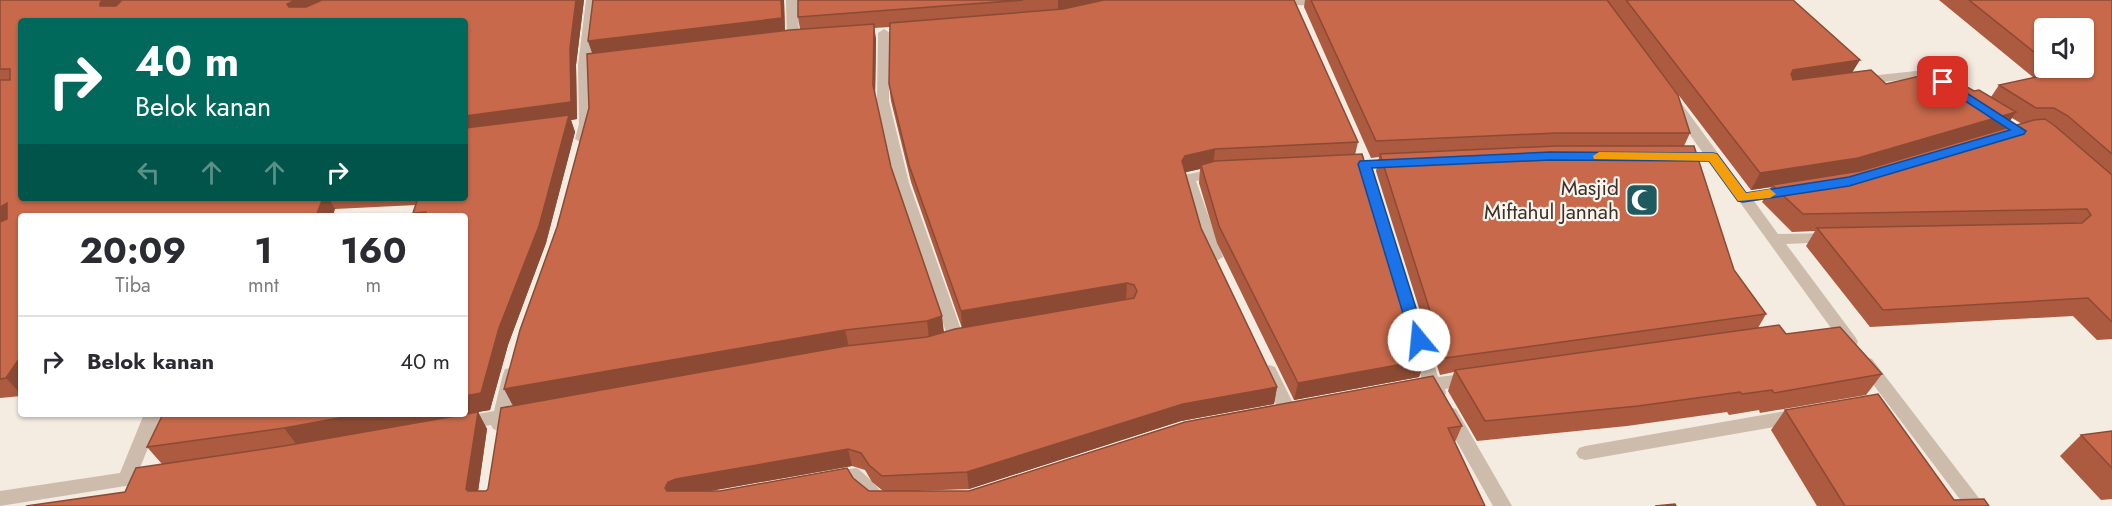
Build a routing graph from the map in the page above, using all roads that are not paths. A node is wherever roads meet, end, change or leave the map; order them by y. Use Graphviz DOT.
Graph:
graph roads {
  1 [pos="592,0"];
  2 [pos="792,0"];
  3 [pos="1314,0"];
  4 [pos="1294,5"];
  5 [pos="884,33"];
  6 [pos="793,40"];
  7 [pos="619,61"];
  8 [pos="584,65"];
  9 [pos="1846,83"];
  10 [pos="1666,92"];
  11 [pos="1962,94"];
  12 [pos="1666,156"];
  13 [pos="578,157"];
  14 [pos="1713,157"];
  15 [pos="1411,162"];
  16 [pos="1330,166"];
  17 [pos="1237,171"];
  18 [pos="1796,190"];
  19 [pos="1743,198"];
  20 [pos="1845,237"];
  21 [pos="1774,239"];
  22 [pos="1223,275"];
  23 [pos="1412,318"];
  24 [pos="1839,327"];
  25 [pos="1816,331"];
  26 [pos="929,346"];
  27 [pos="516,356"];
  28 [pos="1263,359"];
  29 [pos="1490,376"];
  30 [pos="1432,384"];
  31 [pos="1399,391"];
  32 [pos="1894,399"];
  33 [pos="1871,403"];
  34 [pos="532,411"];
  35 [pos="1288,411"];
  36 [pos="1814,413"];
  37 [pos="500,416"];
  38 [pos="152,417"];
  39 [pos="444,426"];
  40 [pos="497,438"];
  41 [pos="1585,453"];
  42 [pos="171,473"];
  43 [pos="126,480"];
  44 [pos="812,482"];
  45 [pos="0,499"];
  46 [pos="898,504"];
  47 [pos="1503,506"];
  48 [pos="1976,506"];
  1 -- 8 [label="street"];
  2 -- 6 [label="street"];
  3 -- 4 [label="street"];
  5 -- 26 [label="street"];
  7 -- 8 [label="street"];
  8 -- 13 [label="street"];
  9 -- 11 [label="street"];
  10 -- 14 [label="street"];
  12 -- 14 [label="street"];
  14 -- 19 [label="street"];
  15 -- 16 [label="street"];
  17 -- 22 [label="street"];
  18 -- 19 [label="street"];
  19 -- 21 [label="street"];
  20 -- 21 [label="street"];
  21 -- 24 [label="street"];
  23 -- 30 [label="street"];
  24 -- 25 [label="street"];
  24 -- 32 [label="street"];
  27 -- 37 [label="street"];
  28 -- 35 [label="street"];
  29 -- 30 [label="street"];
  30 -- 31 [label="street"];
  30 -- 47 [label="street"];
  32 -- 33 [label="street"];
  32 -- 48 [label="street"];
  34 -- 37 [label="street"];
  36 -- 41 [label="street"];
  37 -- 39 [label="street"];
  37 -- 40 [label="street"];
  38 -- 43 [label="street"];
  42 -- 43 [label="street"];
  43 -- 45 [label="street"];
  44 -- 46 [label="street"];
}
